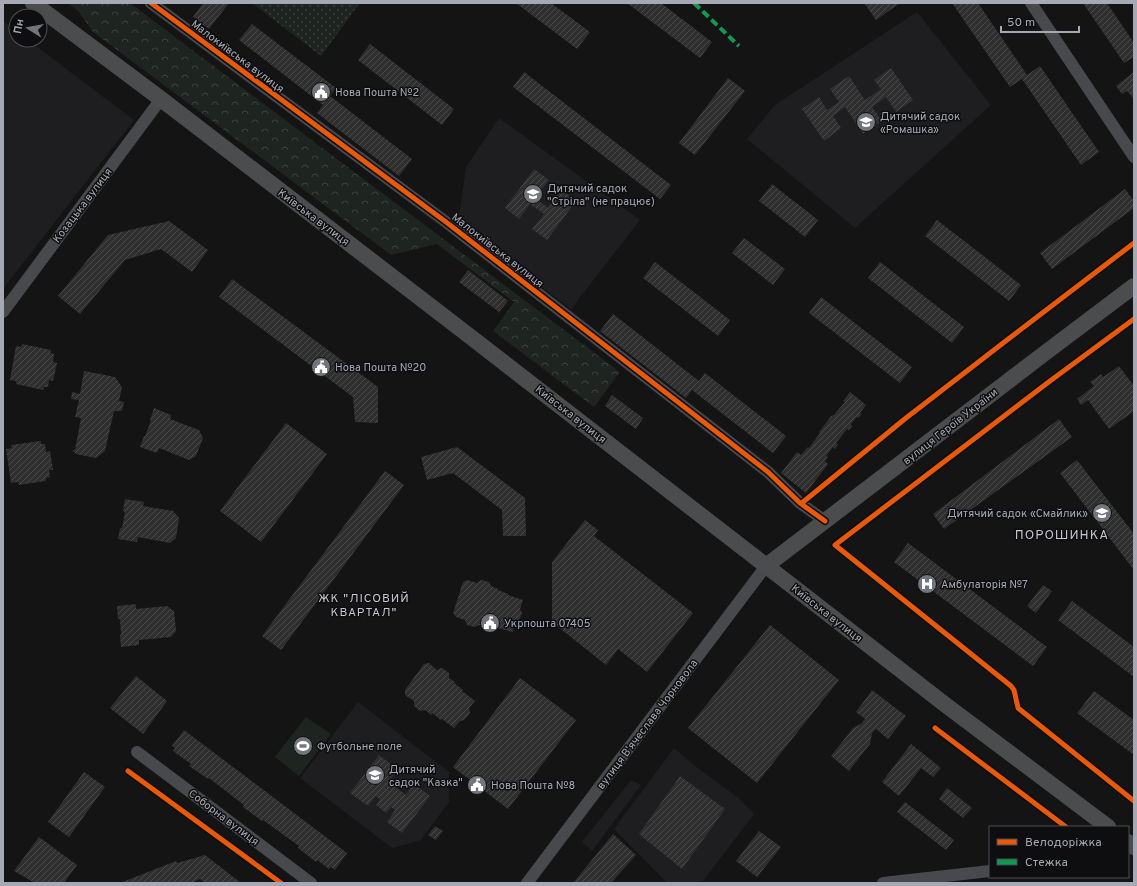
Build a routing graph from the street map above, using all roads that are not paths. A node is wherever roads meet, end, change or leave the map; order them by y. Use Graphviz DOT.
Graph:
graph roads {
  1 [pos="33,3"];
  2 [pos="151,3"];
  3 [pos="1031,3"];
  4 [pos="161,99"];
  5 [pos="1133,153"];
  6 [pos="1134,286"];
  7 [pos="3,312"];
  8 [pos="825,522"];
  9 [pos="766,566"];
  10 [pos="137,752"];
  11 [pos="1107,826"];
  12 [pos="989,871"];
  13 [pos="311,883"];
  14 [pos="527,883"];
  15 [pos="883,883"];
  1 -- 4 [label="main road, Київська вулиця"];
  2 -- 8 [label="street, Малокиївська вулиця"];
  3 -- 5 [label="street"];
  4 -- 7 [label="street, Козацька вулиця"];
  4 -- 9 [label="main road, Київська вулиця"];
  6 -- 8 [label="main road, вулиця Героїв України"];
  8 -- 9 [label="main road, вулиця Героїв України"];
  9 -- 11 [label="main road, Київська вулиця"];
  9 -- 14 [label="street, вулиця Вʼячеслава Чорновола"];
  10 -- 13 [label="street, Соборна вулиця"];
  12 -- 15 [label="street"];
}
